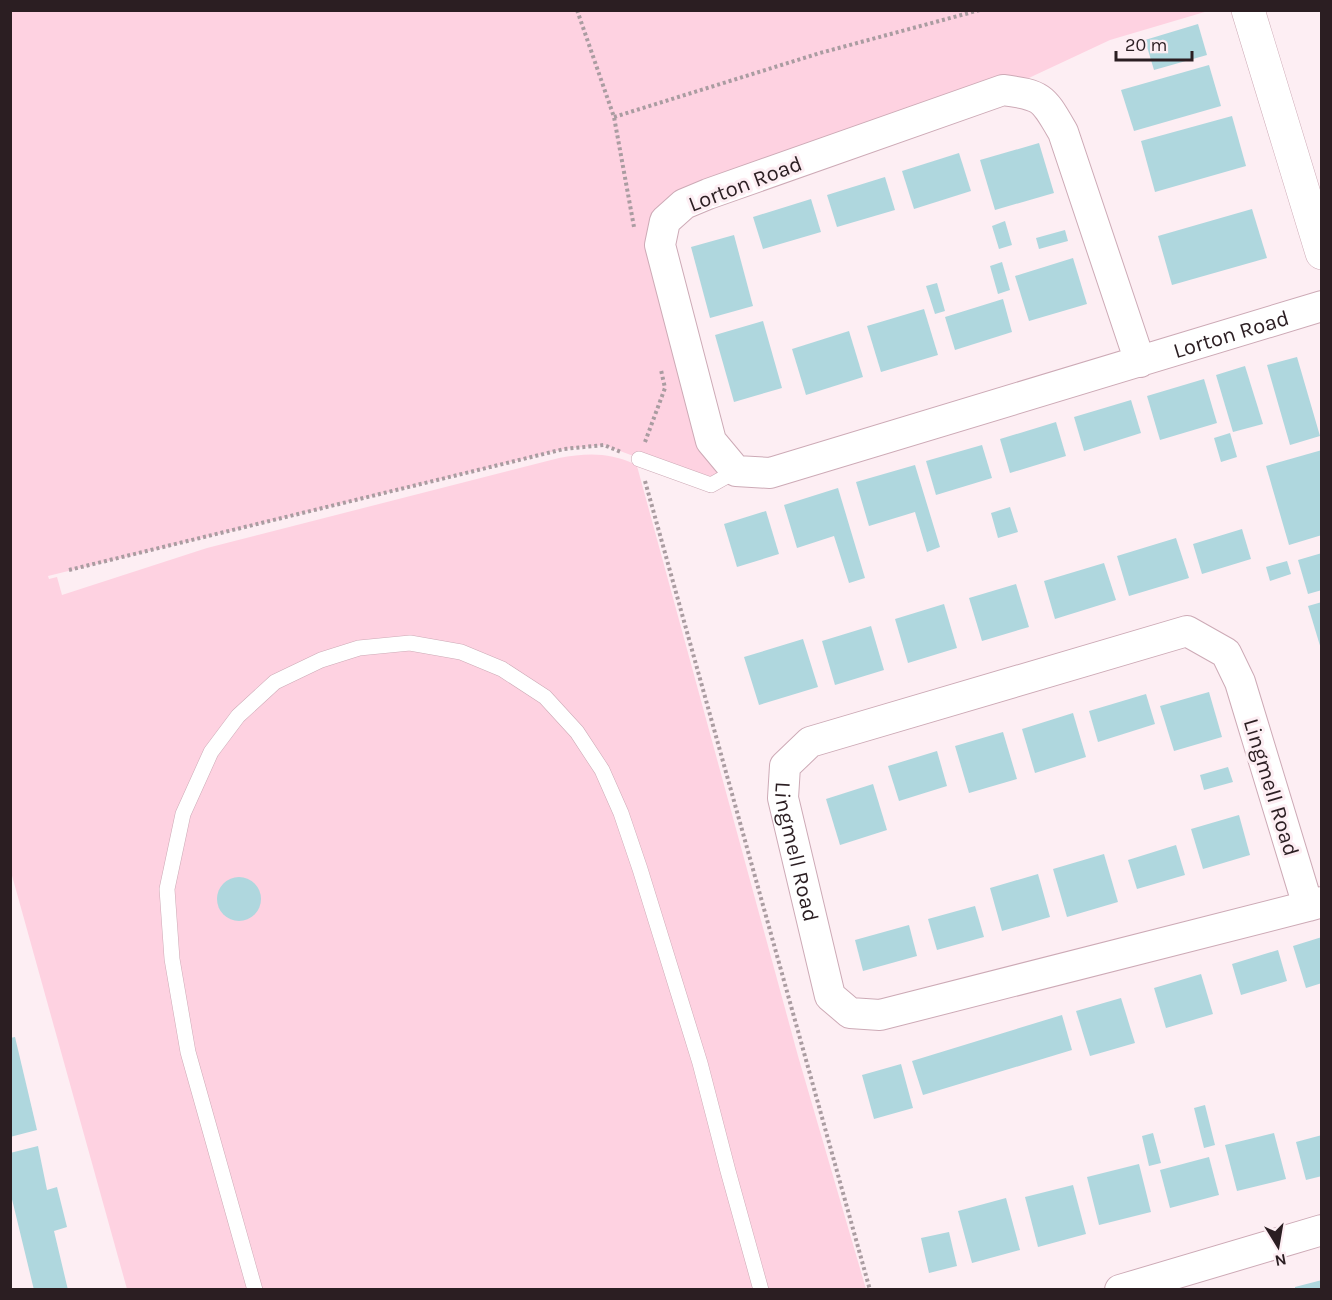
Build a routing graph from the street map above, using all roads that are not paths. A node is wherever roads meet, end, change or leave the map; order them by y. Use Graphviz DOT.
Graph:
graph roads {
  1 [pos="1248,10"];
  2 [pos="1322,253"];
  3 [pos="1322,306"];
  4 [pos="1140,362"];
  5 [pos="639,459"];
  6 [pos="736,471"];
  7 [pos="1315,904"];
  8 [pos="1322,1230"];
  9 [pos="255,1290"];
  10 [pos="761,1290"];
  11 [pos="1120,1290"];
  1 -- 2 [label="street"];
  3 -- 4 [label="street, Lorton Road"];
  4 -- 6 [label="street, Lorton Road"];
  4 -- 6 [label="street, Lorton Road"];
  5 -- 6 [label="lane"];
  7 -- 7 [label="street, Lingmell Road"];
  8 -- 11 [label="street"];
  9 -- 10 [label="lane"];
}
